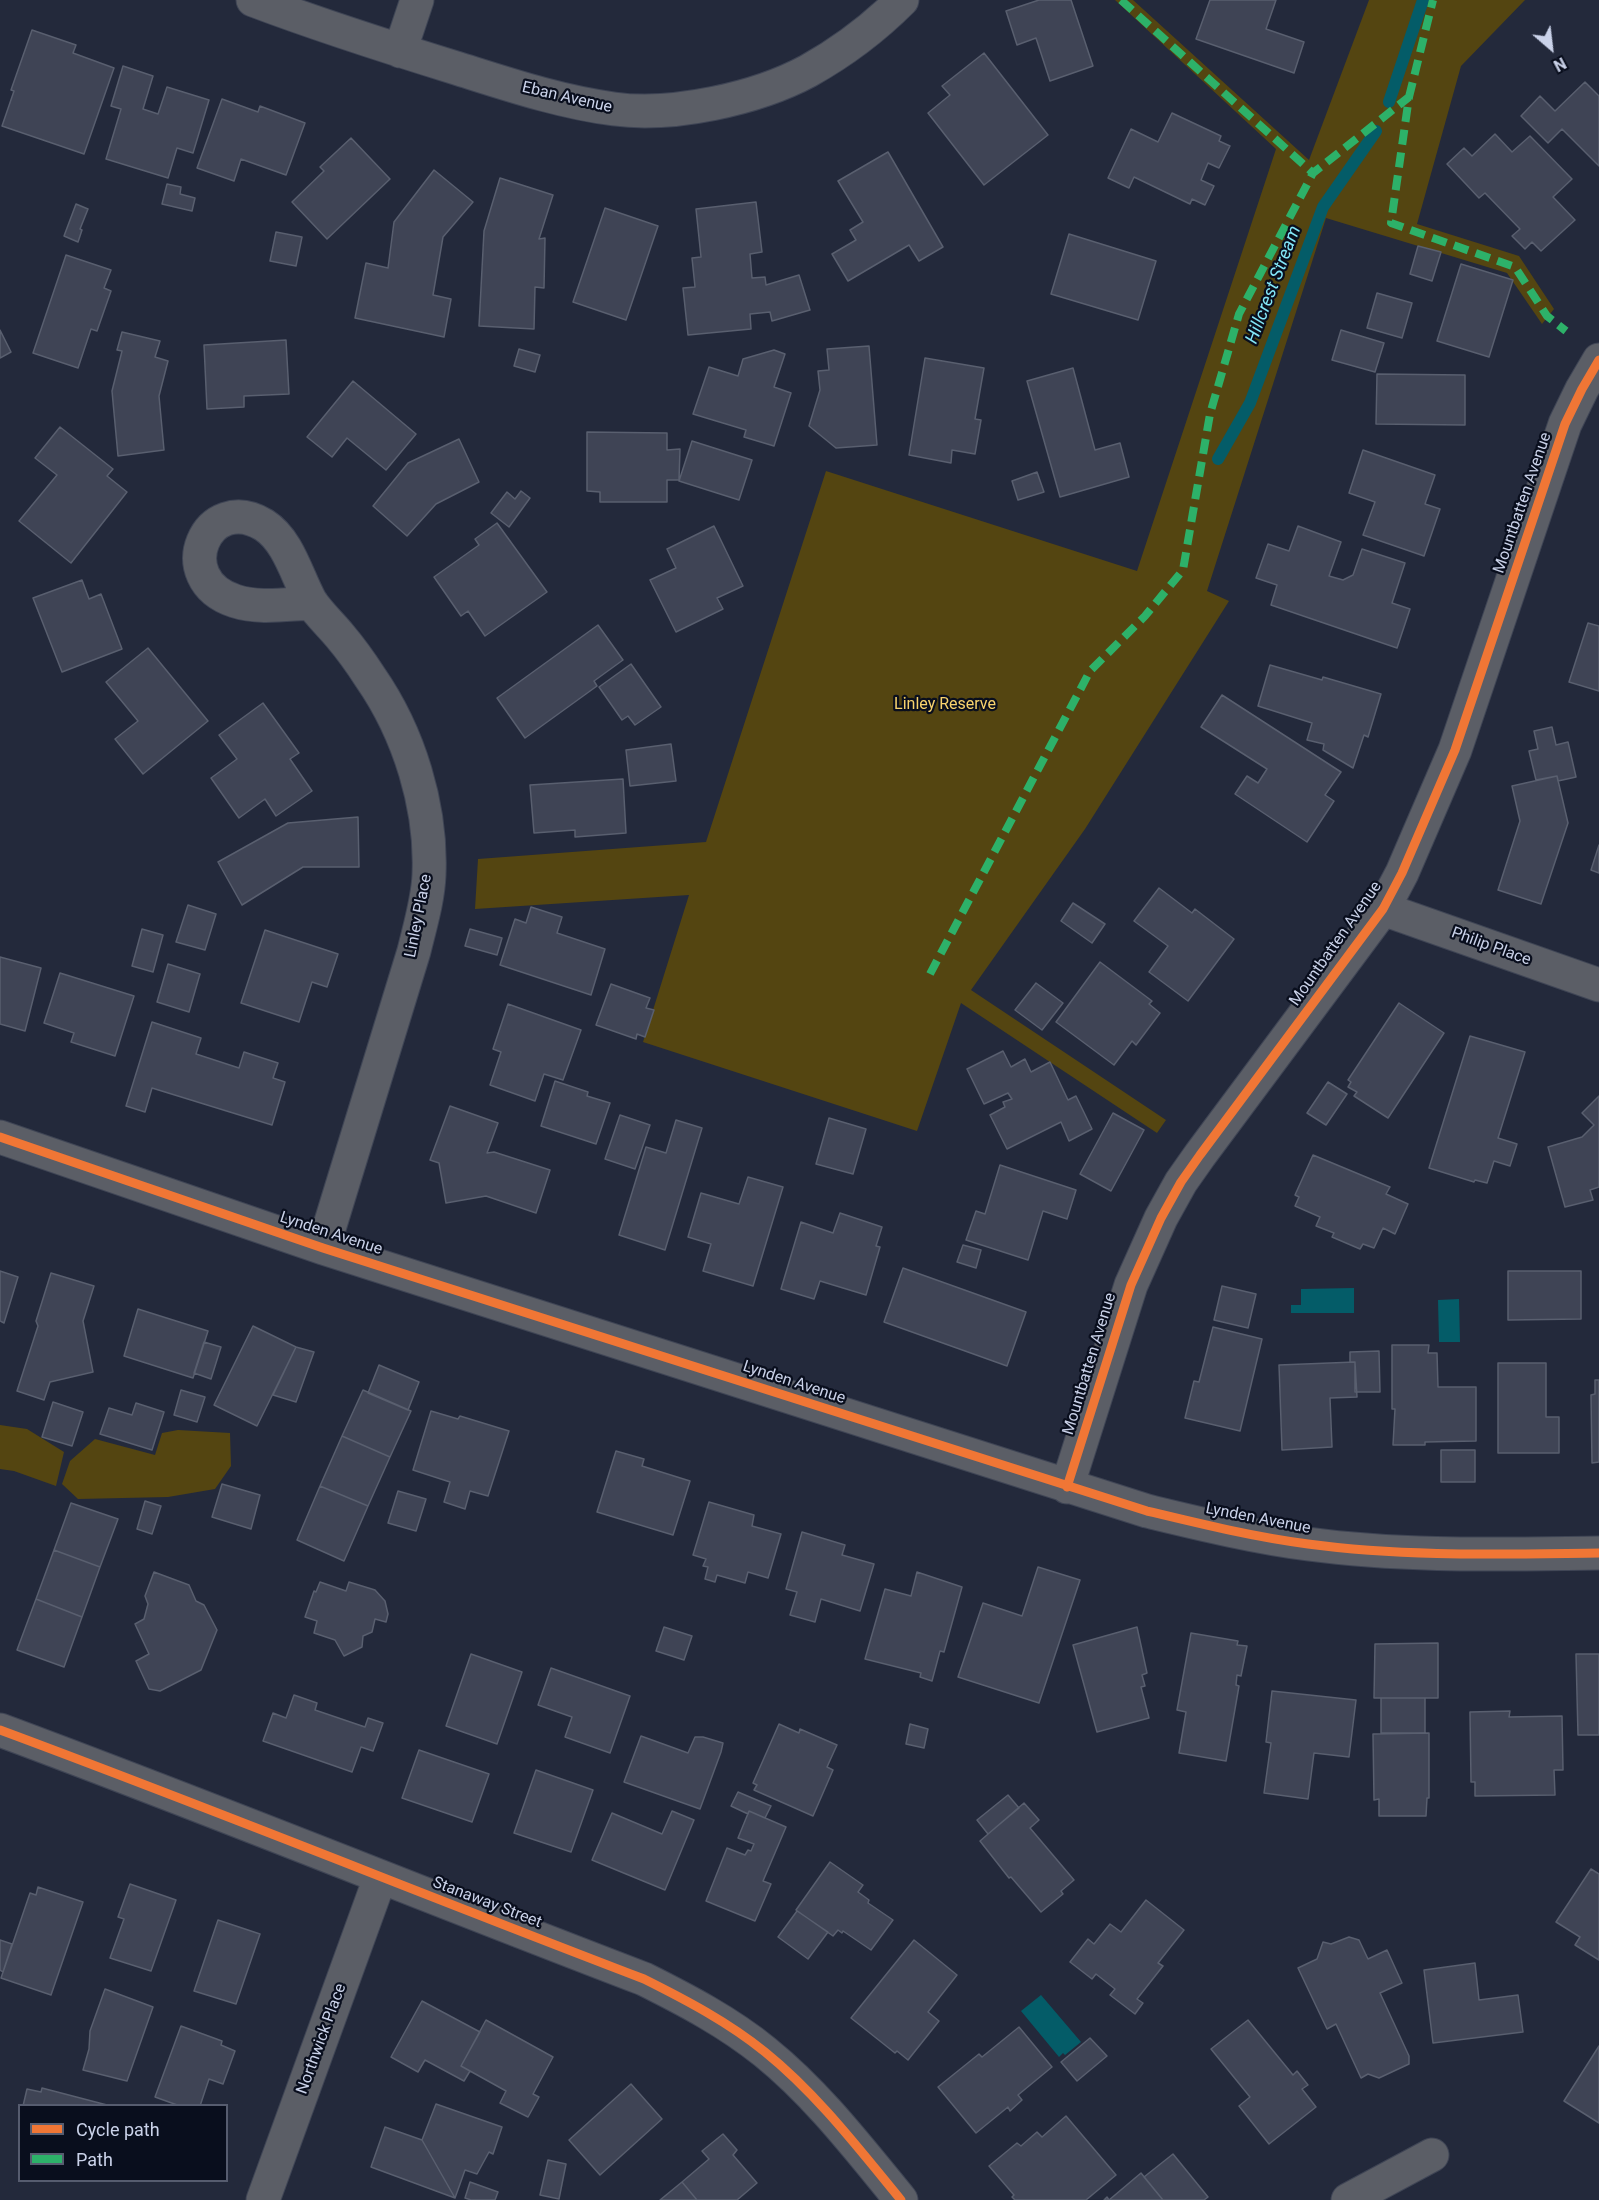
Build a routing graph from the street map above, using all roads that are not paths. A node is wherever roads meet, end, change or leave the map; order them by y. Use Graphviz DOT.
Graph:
graph roads {
  1 [pos="253,0"];
  2 [pos="417,0"];
  3 [pos="902,0"];
  4 [pos="400,51"];
  5 [pos="1599,360"];
  6 [pos="312,603"];
  7 [pos="1383,909"];
  8 [pos="1599,985"];
  9 [pos="0,1137"];
  10 [pos="322,1248"];
  11 [pos="1067,1487"];
  12 [pos="1599,1553"];
  13 [pos="0,1730"];
  14 [pos="380,1878"];
  15 [pos="1432,2155"];
  16 [pos="263,2200"];
  17 [pos="902,2200"];
  18 [pos="1348,2200"];
  1 -- 4 [label="street, Eban Avenue"];
  2 -- 4 [label="street"];
  3 -- 4 [label="street, Eban Avenue"];
  5 -- 7 [label="street, Mountbatten Avenue"];
  6 -- 10 [label="street, Linley Place"];
  7 -- 8 [label="street, Philip Place"];
  7 -- 11 [label="street, Mountbatten Avenue"];
  9 -- 10 [label="street, Lynden Avenue"];
  10 -- 11 [label="street, Lynden Avenue"];
  11 -- 12 [label="street, Lynden Avenue"];
  13 -- 14 [label="street, Stanaway Street"];
  14 -- 16 [label="street, Northwick Place"];
  14 -- 17 [label="street, Stanaway Street"];
  15 -- 18 [label="street"];
}
